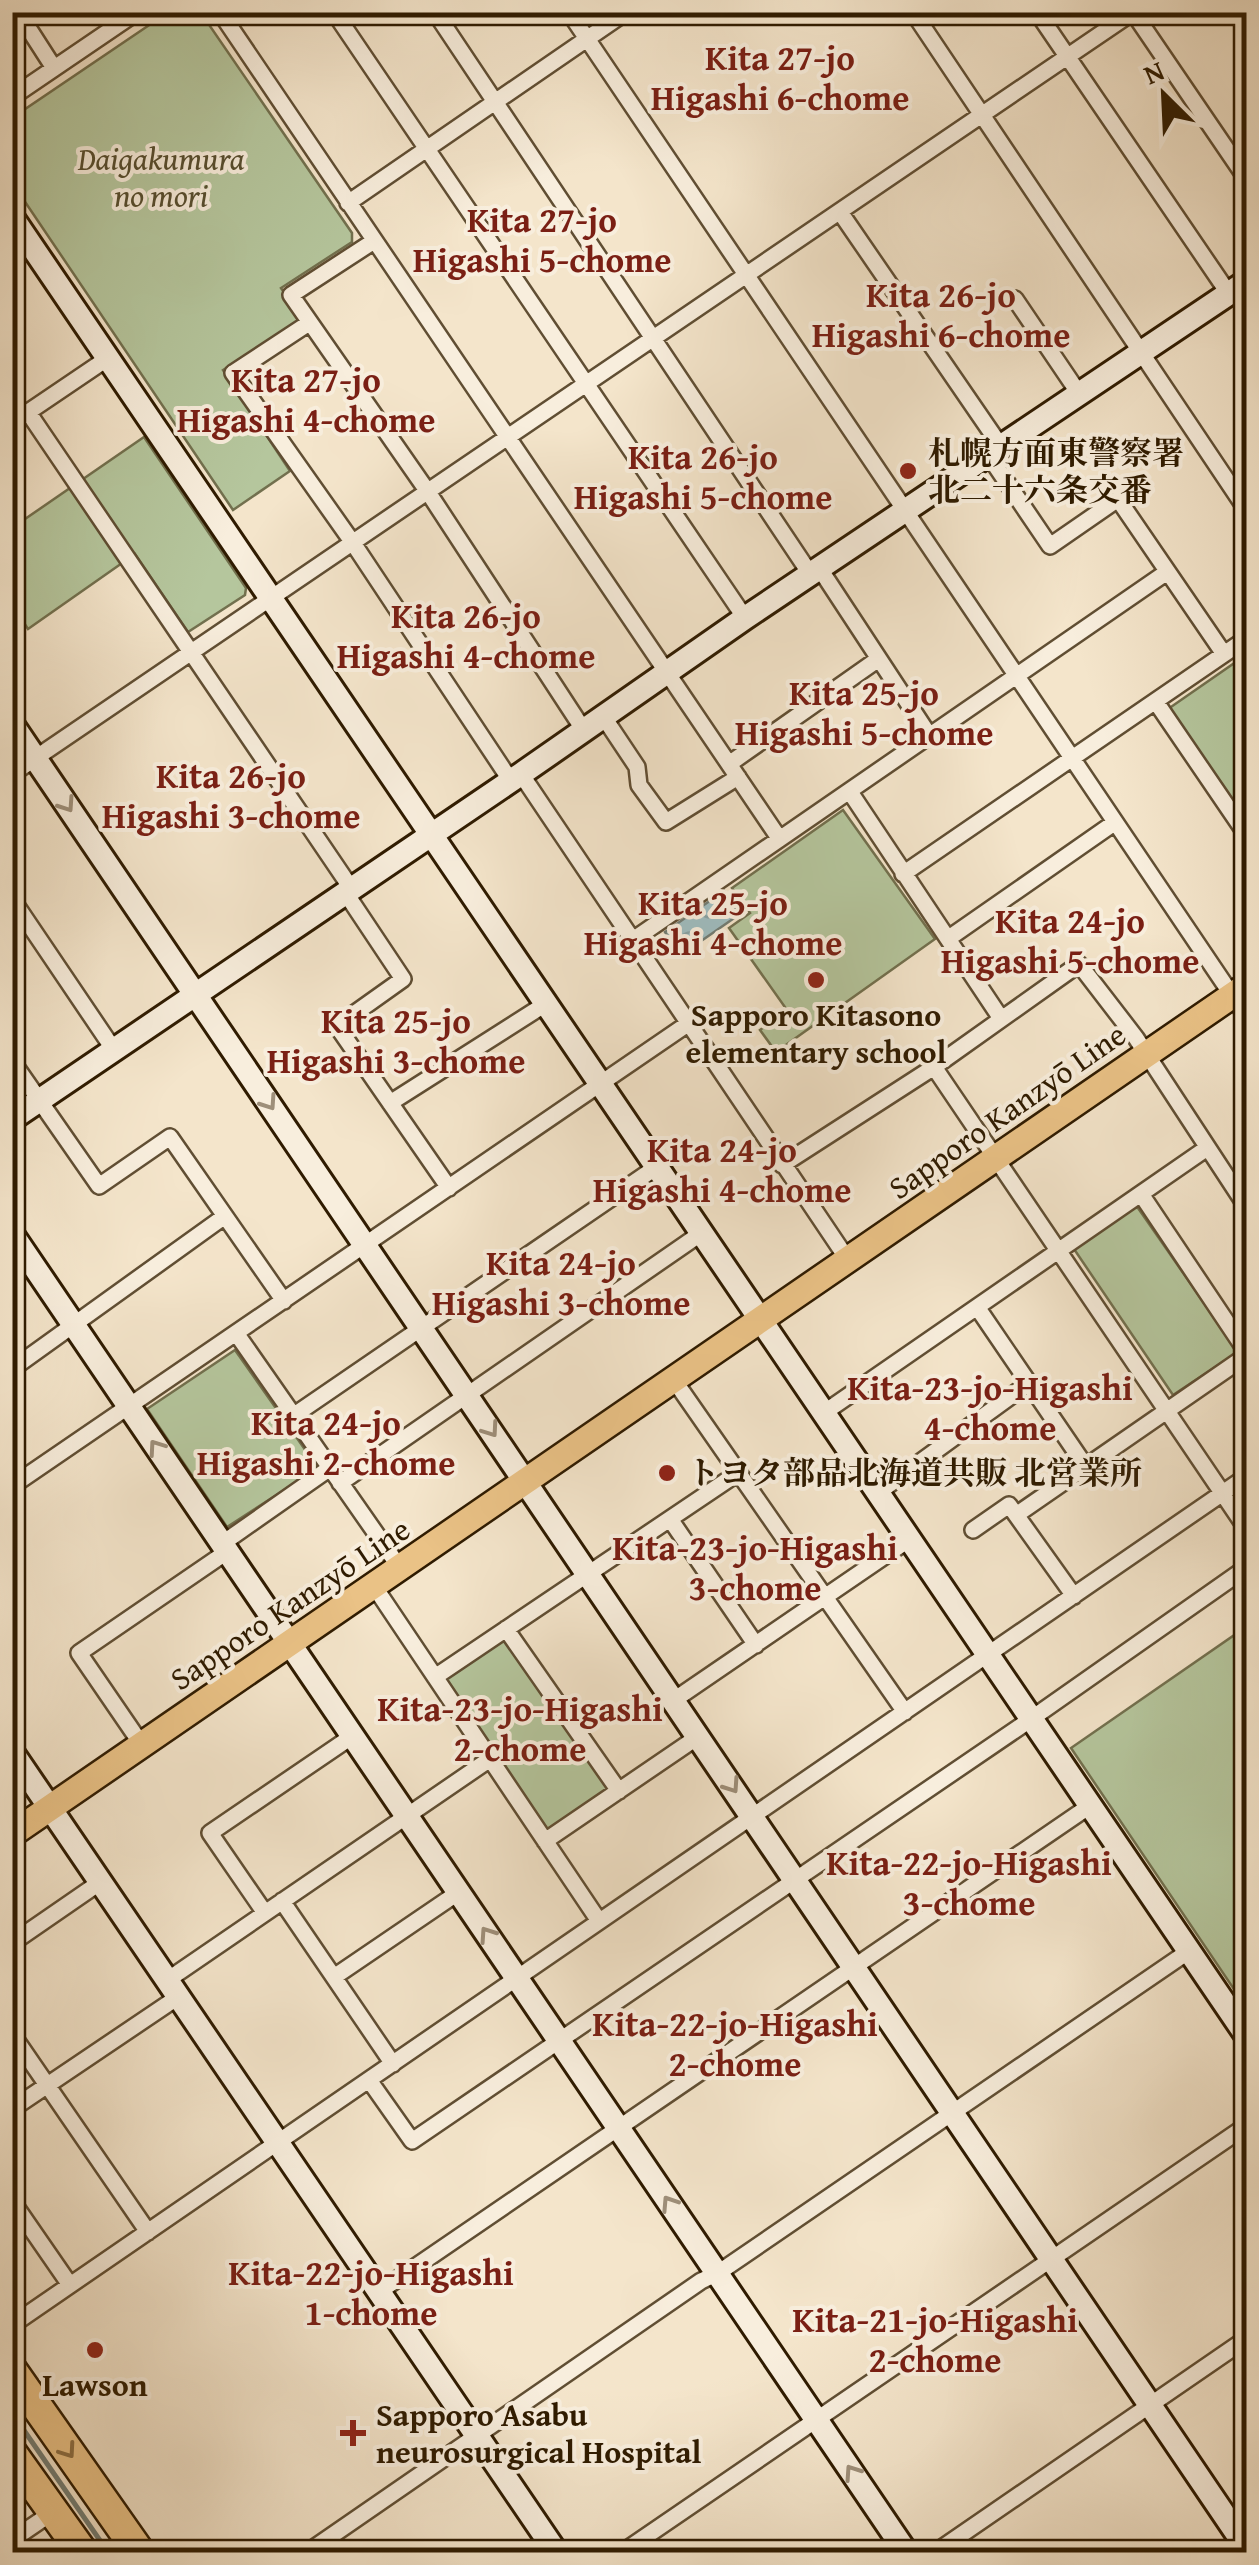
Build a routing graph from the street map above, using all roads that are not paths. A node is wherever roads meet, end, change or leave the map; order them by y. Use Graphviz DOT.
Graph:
graph roads {
  1 [pos="18,12"];
  2 [pos="137,12"];
  3 [pos="220,12"];
  4 [pos="334,12"];
  5 [pos="435,12"];
  6 [pos="569,12"];
  7 [pos="626,12"];
  8 [pos="913,12"];
  9 [pos="1037,12"];
  10 [pos="1133,12"];
  11 [pos="587,40"];
  12 [pos="1067,57"];
  13 [pos="54,68"];
  14 [pos="12,97"];
  15 [pos="494,102"];
  16 [pos="982,115"];
  17 [pos="427,148"];
  18 [pos="1246,178"];
  19 [pos="348,204"];
  20 [pos="840,212"];
  21 [pos="12,216"];
  22 [pos="374,241"];
  23 [pos="746,277"];
  24 [pos="1238,288"];
  25 [pos="1015,299"];
  26 [pos="309,322"];
  27 [pos="655,338"];
  28 [pos="1141,354"];
  29 [pos="108,358"];
  30 [pos="588,384"];
  31 [pos="1080,395"];
  32 [pos="28,412"];
  33 [pos="12,423"];
  34 [pos="508,438"];
  35 [pos="996,452"];
  36 [pos="428,492"];
  37 [pos="1246,509"];
  38 [pos="903,512"];
  39 [pos="352,543"];
  40 [pos="816,572"];
  41 [pos="1167,572"];
  42 [pos="272,597"];
  43 [pos="746,618"];
  44 [pos="1246,639"];
  45 [pos="191,653"];
  46 [pos="1224,654"];
  47 [pos="877,660"];
  48 [pos="667,673"];
  49 [pos="1016,678"];
  50 [pos="1156,702"];
  51 [pos="593,722"];
  52 [pos="12,724"];
  53 [pos="929,735"];
  54 [pos="36,758"];
  55 [pos="1072,760"];
  56 [pos="734,770"];
  57 [pos="12,774"];
  58 [pos="516,778"];
  59 [pos="850,792"];
  60 [pos="1114,823"];
  61 [pos="431,834"];
  62 [pos="1246,834"];
  63 [pos="779,838"];
  64 [pos="903,874"];
  65 [pos="348,890"];
  66 [pos="12,899"];
  67 [pos="949,938"];
  68 [pos="633,940"];
  69 [pos="194,995"];
  70 [pos="1242,999"];
  71 [pos="547,1003"];
  72 [pos="1000,1017"];
  73 [pos="689,1023"];
  74 [pos="114,1050"];
  75 [pos="1146,1054"];
  76 [pos="12,1061"];
  77 [pos="934,1067"];
  78 [pos="601,1084"];
  79 [pos="40,1100"];
  80 [pos="390,1103"];
  81 [pos="12,1119"];
  82 [pos="1207,1148"];
  83 [pos="996,1158"];
  84 [pos="658,1166"];
  85 [pos="782,1166"];
  86 [pos="449,1188"];
  87 [pos="1141,1194"];
  88 [pos="1246,1206"];
  89 [pos="226,1216"];
  90 [pos="703,1232"];
  91 [pos="12,1234"];
  92 [pos="365,1246"];
  93 [pos="1060,1251"];
  94 [pos="848,1260"];
  95 [pos="284,1301"];
  96 [pos="977,1308"];
  97 [pos="762,1318"];
  98 [pos="74,1324"];
  99 [pos="422,1328"];
  100 [pos="236,1333"];
  101 [pos="1246,1353"];
  102 [pos="12,1369"];
  103 [pos="674,1380"];
  104 [pos="1029,1383"];
  105 [pos="468,1395"];
  106 [pos="128,1406"];
  107 [pos="1168,1410"];
  108 [pos="825,1412"];
  109 [pos="293,1416"];
  110 [pos="1086,1467"];
  111 [pos="330,1468"];
  112 [pos="738,1473"];
  113 [pos="1246,1477"];
  114 [pos="526,1482"];
  115 [pos="340,1483"];
  116 [pos="12,1486"];
  117 [pos="880,1492"];
  118 [pos="1224,1493"];
  119 [pos="1016,1516"];
  120 [pos="670,1519"];
  121 [pos="1246,1528"];
  122 [pos="973,1530"];
  123 [pos="911,1538"];
  124 [pos="226,1547"];
  125 [pos="400,1568"];
  126 [pos="1246,1568"];
  127 [pos="588,1574"];
  128 [pos="374,1586"];
  129 [pos="1074,1596"];
  130 [pos="824,1598"];
  131 [pos="506,1629"];
  132 [pos="291,1643"];
  133 [pos="756,1645"];
  134 [pos="989,1655"];
  135 [pos="434,1677"];
  136 [pos="674,1700"];
  137 [pos="905,1712"];
  138 [pos="1032,1719"];
  139 [pos="354,1735"];
  140 [pos="699,1736"];
  141 [pos="142,1745"];
  142 [pos="12,1752"];
  143 [pos="490,1759"];
  144 [pos="618,1791"];
  145 [pos="1091,1805"];
  146 [pos="50,1809"];
  147 [pos="407,1816"];
  148 [pos="754,1816"];
  149 [pos="12,1834"];
  150 [pos="545,1841"];
  151 [pos="796,1880"];
  152 [pos="99,1883"];
  153 [pos="458,1892"];
  154 [pos="282,1901"];
  155 [pos="265,1913"];
  156 [pos="599,1921"];
  157 [pos="12,1943"];
  158 [pos="1189,1951"];
  159 [pos="854,1966"];
  160 [pos="334,1977"];
  161 [pos="518,1977"];
  162 [pos="172,1989"];
  163 [pos="12,2034"];
  164 [pos="1246,2035"];
  165 [pos="561,2040"];
  166 [pos="393,2064"];
  167 [pos="370,2080"];
  168 [pos="47,2086"];
  169 [pos="12,2109"];
  170 [pos="952,2112"];
  171 [pos="1246,2126"];
  172 [pos="620,2127"];
  173 [pos="280,2142"];
  174 [pos="12,2201"];
  175 [pos="148,2232"];
  176 [pos="1052,2259"];
  177 [pos="718,2273"];
  178 [pos="70,2285"];
  179 [pos="380,2291"];
  180 [pos="12,2324"];
  181 [pos="1246,2339"];
  182 [pos="12,2371"];
  183 [pos="1151,2404"];
  184 [pos="817,2420"];
  185 [pos="477,2436"];
  186 [pos="12,2454"];
  187 [pos="53,2512"];
  188 [pos="12,2540"];
  189 [pos="1246,2547"];
  190 [pos="82,2552"];
  191 [pos="139,2552"];
  192 [pos="308,2552"];
  193 [pos="556,2552"];
  194 [pos="623,2552"];
  195 [pos="906,2552"];
  196 [pos="936,2552"];
  1 -- 13 [label="street"];
  2 -- 13 [label="street"];
  3 -- 19 [label="street"];
  4 -- 17 [label="street"];
  5 -- 15 [label="street"];
  6 -- 11 [label="street"];
  7 -- 11 [label="street"];
  8 -- 16 [label="street"];
  9 -- 12 [label="street"];
  10 -- 12 [label="street"];
  10 -- 18 [label="street"];
  11 -- 15 [label="street"];
  11 -- 23 [label="street"];
  12 -- 16 [label="street"];
  12 -- 24 [label="street"];
  13 -- 14 [label="street"];
  15 -- 17 [label="street"];
  15 -- 27 [label="street"];
  16 -- 20 [label="street"];
  16 -- 28 [label="street"];
  17 -- 19 [label="street"];
  17 -- 30 [label="street"];
  19 -- 22 [label="street"];
  20 -- 23 [label="street"];
  20 -- 35 [label="street"];
  21 -- 29 [label="street"];
  22 -- 26 [label="street"];
  22 -- 34 [label="street"];
  23 -- 27 [label="street"];
  23 -- 38 [label="street"];
  24 -- 28 [label="street"];
  25 -- 31 [label="street"];
  26 -- 36 [label="street"];
  26 -- 39 [label="street"];
  27 -- 30 [label="street"];
  27 -- 40 [label="street"];
  28 -- 31 [label="street"];
  28 -- 37 [label="street"];
  29 -- 32 [label="street"];
  29 -- 42 [label="street"];
  30 -- 34 [label="street"];
  30 -- 43 [label="street"];
  31 -- 35 [label="street"];
  32 -- 33 [label="street"];
  32 -- 45 [label="street"];
  34 -- 36 [label="street"];
  34 -- 48 [label="street"];
  35 -- 38 [label="street"];
  35 -- 41 [label="street"];
  36 -- 39 [label="street"];
  36 -- 51 [label="street"];
  38 -- 40 [label="street"];
  38 -- 49 [label="street"];
  39 -- 42 [label="street"];
  39 -- 58 [label="street"];
  40 -- 43 [label="street"];
  40 -- 47 [label="street"];
  41 -- 46 [label="street"];
  41 -- 49 [label="street"];
  42 -- 45 [label="street"];
  42 -- 61 [label="street"];
  43 -- 48 [label="street"];
  44 -- 46 [label="street"];
  45 -- 54 [label="street"];
  45 -- 65 [label="street"];
  46 -- 50 [label="street"];
  47 -- 53 [label="street"];
  47 -- 56 [label="street"];
  48 -- 51 [label="street"];
  48 -- 56 [label="street"];
  49 -- 53 [label="street"];
  49 -- 55 [label="street"];
  50 -- 55 [label="street"];
  50 -- 62 [label="street"];
  51 -- 56 [label="street"];
  51 -- 58 [label="street"];
  52 -- 54 [label="street"];
  53 -- 59 [label="street"];
  54 -- 57 [label="street"];
  54 -- 69 [label="street, one-way"];
  55 -- 60 [label="street"];
  55 -- 64 [label="street"];
  56 -- 63 [label="street"];
  58 -- 61 [label="street"];
  58 -- 68 [label="street"];
  59 -- 63 [label="street"];
  59 -- 64 [label="street"];
  60 -- 67 [label="street"];
  60 -- 70 [label="street"];
  61 -- 65 [label="street"];
  61 -- 71 [label="street"];
  63 -- 68 [label="street"];
  64 -- 67 [label="street"];
  65 -- 69 [label="street"];
  65 -- 80 [label="street"];
  66 -- 74 [label="street"];
  67 -- 72 [label="street"];
  68 -- 73 [label="street"];
  69 -- 74 [label="street"];
  69 -- 92 [label="street, one-way"];
  70 -- 75 [label="main road, Sapporo Kanzyō Line"];
  71 -- 78 [label="street"];
  71 -- 80 [label="street"];
  72 -- 75 [label="street"];
  72 -- 77 [label="street"];
  73 -- 78 [label="street"];
  73 -- 85 [label="street"];
  74 -- 79 [label="street"];
  75 -- 82 [label="street"];
  75 -- 83 [label="main road, Sapporo Kanzyō Line"];
  76 -- 79 [label="street"];
  77 -- 83 [label="street"];
  77 -- 85 [label="street"];
  78 -- 84 [label="street"];
  78 -- 86 [label="street"];
  79 -- 81 [label="street"];
  79 -- 89 [label="street"];
  80 -- 86 [label="street"];
  82 -- 87 [label="street"];
  82 -- 88 [label="street"];
  83 -- 93 [label="street"];
  83 -- 94 [label="main road, Sapporo Kanzyō Line"];
  84 -- 90 [label="street"];
  84 -- 99 [label="street"];
  85 -- 94 [label="street"];
  86 -- 92 [label="street"];
  87 -- 93 [label="street"];
  87 -- 101 [label="street"];
  89 -- 95 [label="street"];
  89 -- 98 [label="street"];
  90 -- 97 [label="street"];
  90 -- 105 [label="street"];
  91 -- 98 [label="street"];
  92 -- 95 [label="street"];
  92 -- 99 [label="street"];
  93 -- 96 [label="street"];
  93 -- 107 [label="street"];
  94 -- 97 [label="main road, Sapporo Kanzyō Line"];
  95 -- 100 [label="street"];
  96 -- 104 [label="street"];
  96 -- 108 [label="street"];
  97 -- 103 [label="main road, Sapporo Kanzyō Line"];
  97 -- 108 [label="street"];
  98 -- 102 [label="street"];
  98 -- 106 [label="street"];
  99 -- 105 [label="street"];
  99 -- 109 [label="street"];
  100 -- 106 [label="street"];
  100 -- 109 [label="street"];
  101 -- 107 [label="street"];
  103 -- 112 [label="street"];
  103 -- 114 [label="main road, Sapporo Kanzyō Line"];
  104 -- 110 [label="street"];
  104 -- 117 [label="street"];
  105 -- 114 [label="street, one-way"];
  105 -- 115 [label="street"];
  106 -- 116 [label="street"];
  124 -- 106 [label="street, one-way"];
  107 -- 110 [label="street"];
  107 -- 118 [label="street"];
  108 -- 117 [label="street"];
  109 -- 111 [label="street"];
  110 -- 119 [label="street"];
  111 -- 115 [label="street"];
  111 -- 124 [label="street"];
  112 -- 120 [label="street"];
  112 -- 130 [label="street"];
  113 -- 118 [label="street"];
  114 -- 125 [label="main road, Sapporo Kanzyō Line"];
  114 -- 127 [label="street"];
  115 -- 125 [label="street"];
  117 -- 123 [label="street"];
  118 -- 121 [label="street"];
  118 -- 129 [label="street"];
  119 -- 122 [label="street"];
  119 -- 129 [label="street"];
  120 -- 127 [label="street"];
  120 -- 133 [label="street"];
  123 -- 130 [label="street"];
  123 -- 134 [label="street"];
  124 -- 132 [label="street"];
  124 -- 141 [label="street"];
  125 -- 128 [label="main road, Sapporo Kanzyō Line"];
  126 -- 138 [label="street"];
  127 -- 131 [label="street"];
  127 -- 136 [label="street"];
  128 -- 132 [label="main road, Sapporo Kanzyō Line"];
  128 -- 135 [label="street"];
  129 -- 134 [label="street"];
  130 -- 133 [label="street"];
  130 -- 137 [label="street"];
  131 -- 135 [label="street"];
  131 -- 144 [label="street"];
  132 -- 139 [label="street"];
  132 -- 141 [label="main road, Sapporo Kanzyō Line"];
  133 -- 136 [label="street"];
  134 -- 137 [label="street"];
  134 -- 138 [label="street"];
  135 -- 143 [label="street"];
  136 -- 140 [label="street"];
  137 -- 148 [label="street"];
  138 -- 145 [label="street"];
  138 -- 151 [label="street"];
  139 -- 147 [label="street"];
  139 -- 155 [label="street"];
  140 -- 144 [label="street"];
  140 -- 148 [label="street, one-way"];
  141 -- 146 [label="main road, Sapporo Kanzyō Line"];
  142 -- 146 [label="street"];
  143 -- 147 [label="street"];
  143 -- 150 [label="street"];
  144 -- 150 [label="street"];
  145 -- 158 [label="street"];
  145 -- 159 [label="street"];
  146 -- 149 [label="main road, Sapporo Kanzyō Line"];
  146 -- 152 [label="street"];
  147 -- 153 [label="street"];
  147 -- 154 [label="street"];
  148 -- 151 [label="street"];
  148 -- 156 [label="street"];
  150 -- 156 [label="street"];
  151 -- 159 [label="street"];
  151 -- 165 [label="street"];
  152 -- 157 [label="street"];
  152 -- 162 [label="street"];
  153 -- 160 [label="street"];
  161 -- 153 [label="street, one-way"];
  154 -- 155 [label="street"];
  154 -- 160 [label="street"];
  155 -- 162 [label="street"];
  156 -- 161 [label="street"];
  158 -- 164 [label="street"];
  158 -- 170 [label="street"];
  159 -- 170 [label="street"];
  159 -- 172 [label="street"];
  160 -- 166 [label="street"];
  161 -- 165 [label="street"];
  161 -- 166 [label="street"];
  162 -- 168 [label="street"];
  162 -- 173 [label="street"];
  163 -- 168 [label="street"];
  165 -- 167 [label="street"];
  165 -- 172 [label="street"];
  166 -- 167 [label="street"];
  167 -- 173 [label="street"];
  168 -- 169 [label="street"];
  168 -- 175 [label="street"];
  170 -- 176 [label="street"];
  170 -- 177 [label="street"];
  171 -- 176 [label="street"];
  177 -- 172 [label="street, one-way"];
  172 -- 179 [label="street"];
  173 -- 175 [label="street"];
  173 -- 179 [label="street"];
  174 -- 178 [label="street"];
  175 -- 178 [label="street"];
  176 -- 183 [label="street"];
  176 -- 184 [label="street"];
  177 -- 184 [label="street"];
  177 -- 185 [label="street"];
  178 -- 180 [label="street"];
  179 -- 185 [label="street"];
  181 -- 183 [label="street"];
  182 -- 191 [label="highway, one-way"];
  183 -- 189 [label="street"];
  183 -- 196 [label="street"];
  184 -- 194 [label="street"];
  195 -- 184 [label="street, one-way"];
  185 -- 192 [label="street"];
  185 -- 193 [label="street"];
  186 -- 187 [label="highway"];
  187 -- 188 [label="street"];
  187 -- 190 [label="highway"];
}
